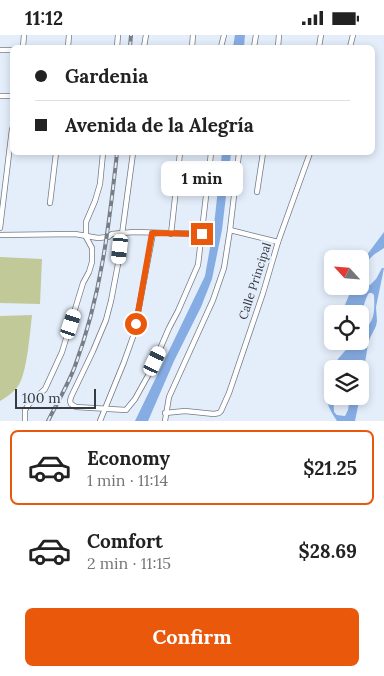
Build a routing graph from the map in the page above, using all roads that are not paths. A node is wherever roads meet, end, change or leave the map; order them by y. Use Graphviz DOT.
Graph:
graph roads {
  1 [pos="10,146"];
  2 [pos="56,155"];
  3 [pos="104,155"];
  4 [pos="133,155"];
  5 [pos="180,155"];
  6 [pos="211,155"];
  7 [pos="239,155"];
  8 [pos="263,155"];
  9 [pos="309,155"];
  10 [pos="257,192"];
  11 [pos="50,203"];
  12 [pos="0,228"];
  13 [pos="230,229"];
  14 [pos="122,233"];
  15 [pos="152,233"];
  16 [pos="171,234"];
  17 [pos="202,234"];
  18 [pos="0,235"];
  19 [pos="86,237"];
  20 [pos="278,242"];
  21 [pos="104,409"];
  22 [pos="165,413"];
  23 [pos="25,421"];
  24 [pos="100,421"];
  25 [pos="165,421"];
  1 -- 12 [label="street"];
  2 -- 11 [label="street"];
  3 -- 19 [label="street"];
  4 -- 14 [label="street"];
  5 -- 16 [label="street"];
  6 -- 17 [label="street"];
  7 -- 13 [label="street"];
  8 -- 10 [label="street"];
  9 -- 20 [label="street, Calle Principal"];
  13 -- 20 [label="street"];
  13 -- 22 [label="street"];
  14 -- 15 [label="street"];
  14 -- 19 [label="street"];
  14 -- 21 [label="street"];
  15 -- 16 [label="street"];
  15 -- 21 [label="street"];
  16 -- 17 [label="street"];
  17 -- 21 [label="street"];
  18 -- 19 [label="street"];
  19 -- 23 [label="street"];
  20 -- 22 [label="street, Calle Principal"];
  21 -- 24 [label="street"];
  22 -- 25 [label="street"];
}
